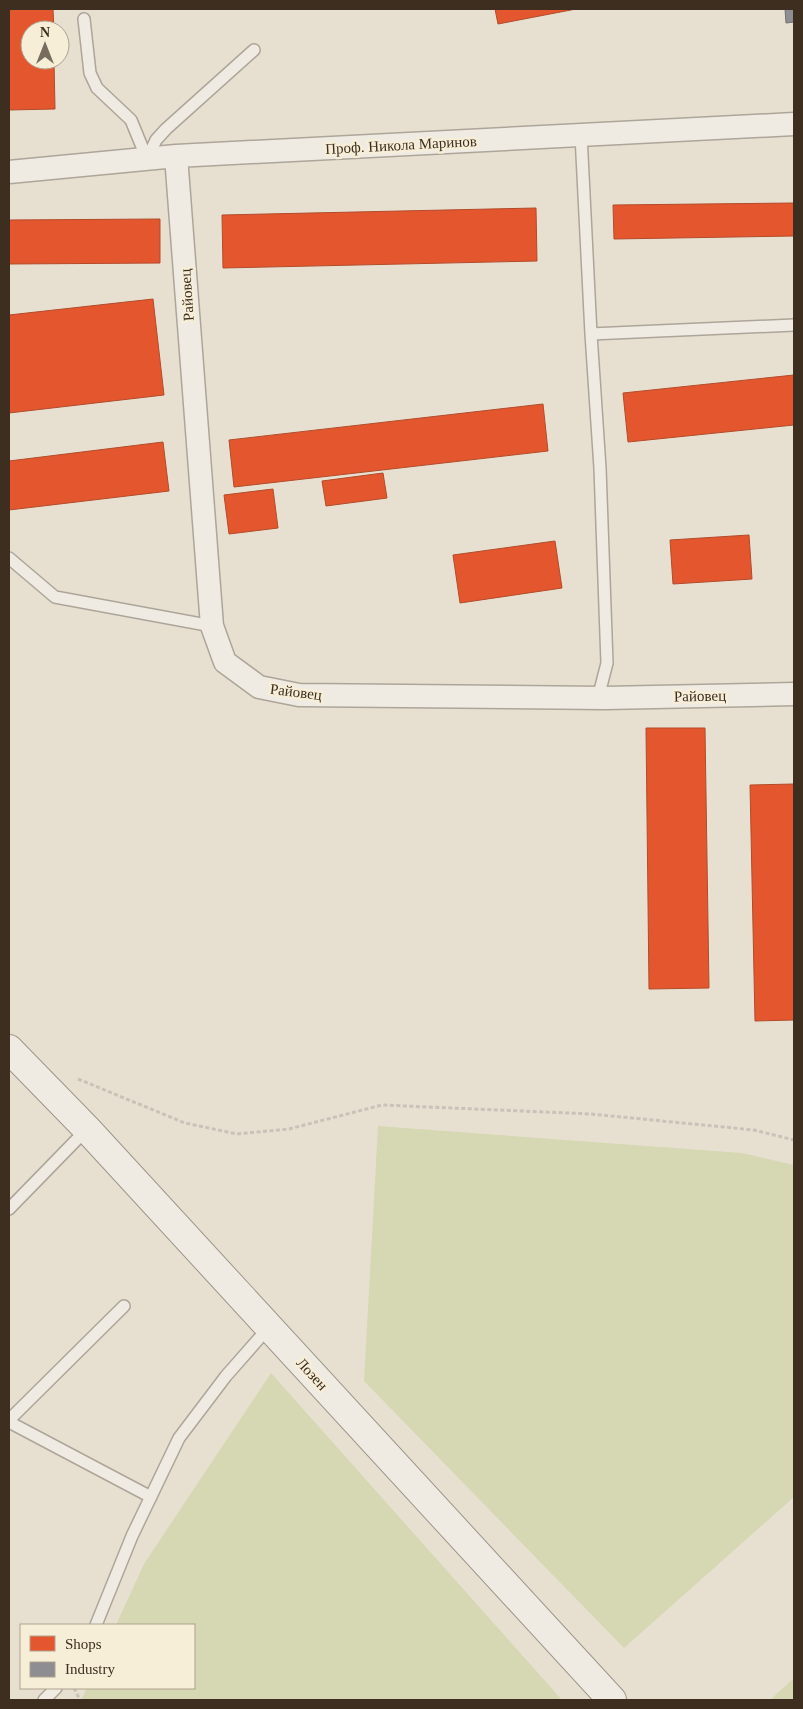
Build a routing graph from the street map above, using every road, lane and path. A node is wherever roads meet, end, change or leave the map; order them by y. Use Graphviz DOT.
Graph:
graph roads {
  1 [pos="84,19"];
  2 [pos="254,50"];
  3 [pos="794,124"];
  4 [pos="581,135"];
  5 [pos="176,156"];
  6 [pos="147,159"];
  7 [pos="9,172"];
  8 [pos="794,325"];
  9 [pos="591,334"];
  10 [pos="9,558"];
  11 [pos="212,626"];
  12 [pos="794,694"];
  13 [pos="598,698"];
  14 [pos="9,1049"];
  15 [pos="70,1076"];
  16 [pos="87,1130"];
  17 [pos="794,1140"];
  18 [pos="11,1203"];
  19 [pos="124,1306"];
  20 [pos="269,1327"];
  21 [pos="9,1421"];
  22 [pos="151,1497"];
  23 [pos="96,1624"];
  24 [pos="55,1689"];
  25 [pos="44,1700"];
  26 [pos="612,1700"];
  1 -- 6 [label="lane"];
  2 -- 6 [label="lane"];
  3 -- 4 [label="street, Проф. Никола Маринов"];
  4 -- 5 [label="street, Проф. Никола Маринов"];
  4 -- 9 [label="lane"];
  5 -- 6 [label="street, Проф. Никола Маринов"];
  5 -- 11 [label="street, Райовец"];
  6 -- 7 [label="street, Проф. Никола Маринов"];
  8 -- 9 [label="lane"];
  9 -- 13 [label="lane"];
  10 -- 11 [label="lane"];
  11 -- 13 [label="street, Райовец"];
  12 -- 13 [label="street, Райовец"];
  14 -- 16 [label="street, Лозен"];
  15 -- 17 [label="path"];
  16 -- 18 [label="lane"];
  16 -- 20 [label="street, Лозен"];
  19 -- 21 [label="lane"];
  20 -- 22 [label="lane"];
  20 -- 26 [label="street, Лозен"];
  21 -- 22 [label="lane"];
  22 -- 23 [label="lane"];
  24 -- 25 [label="lane"];
}
